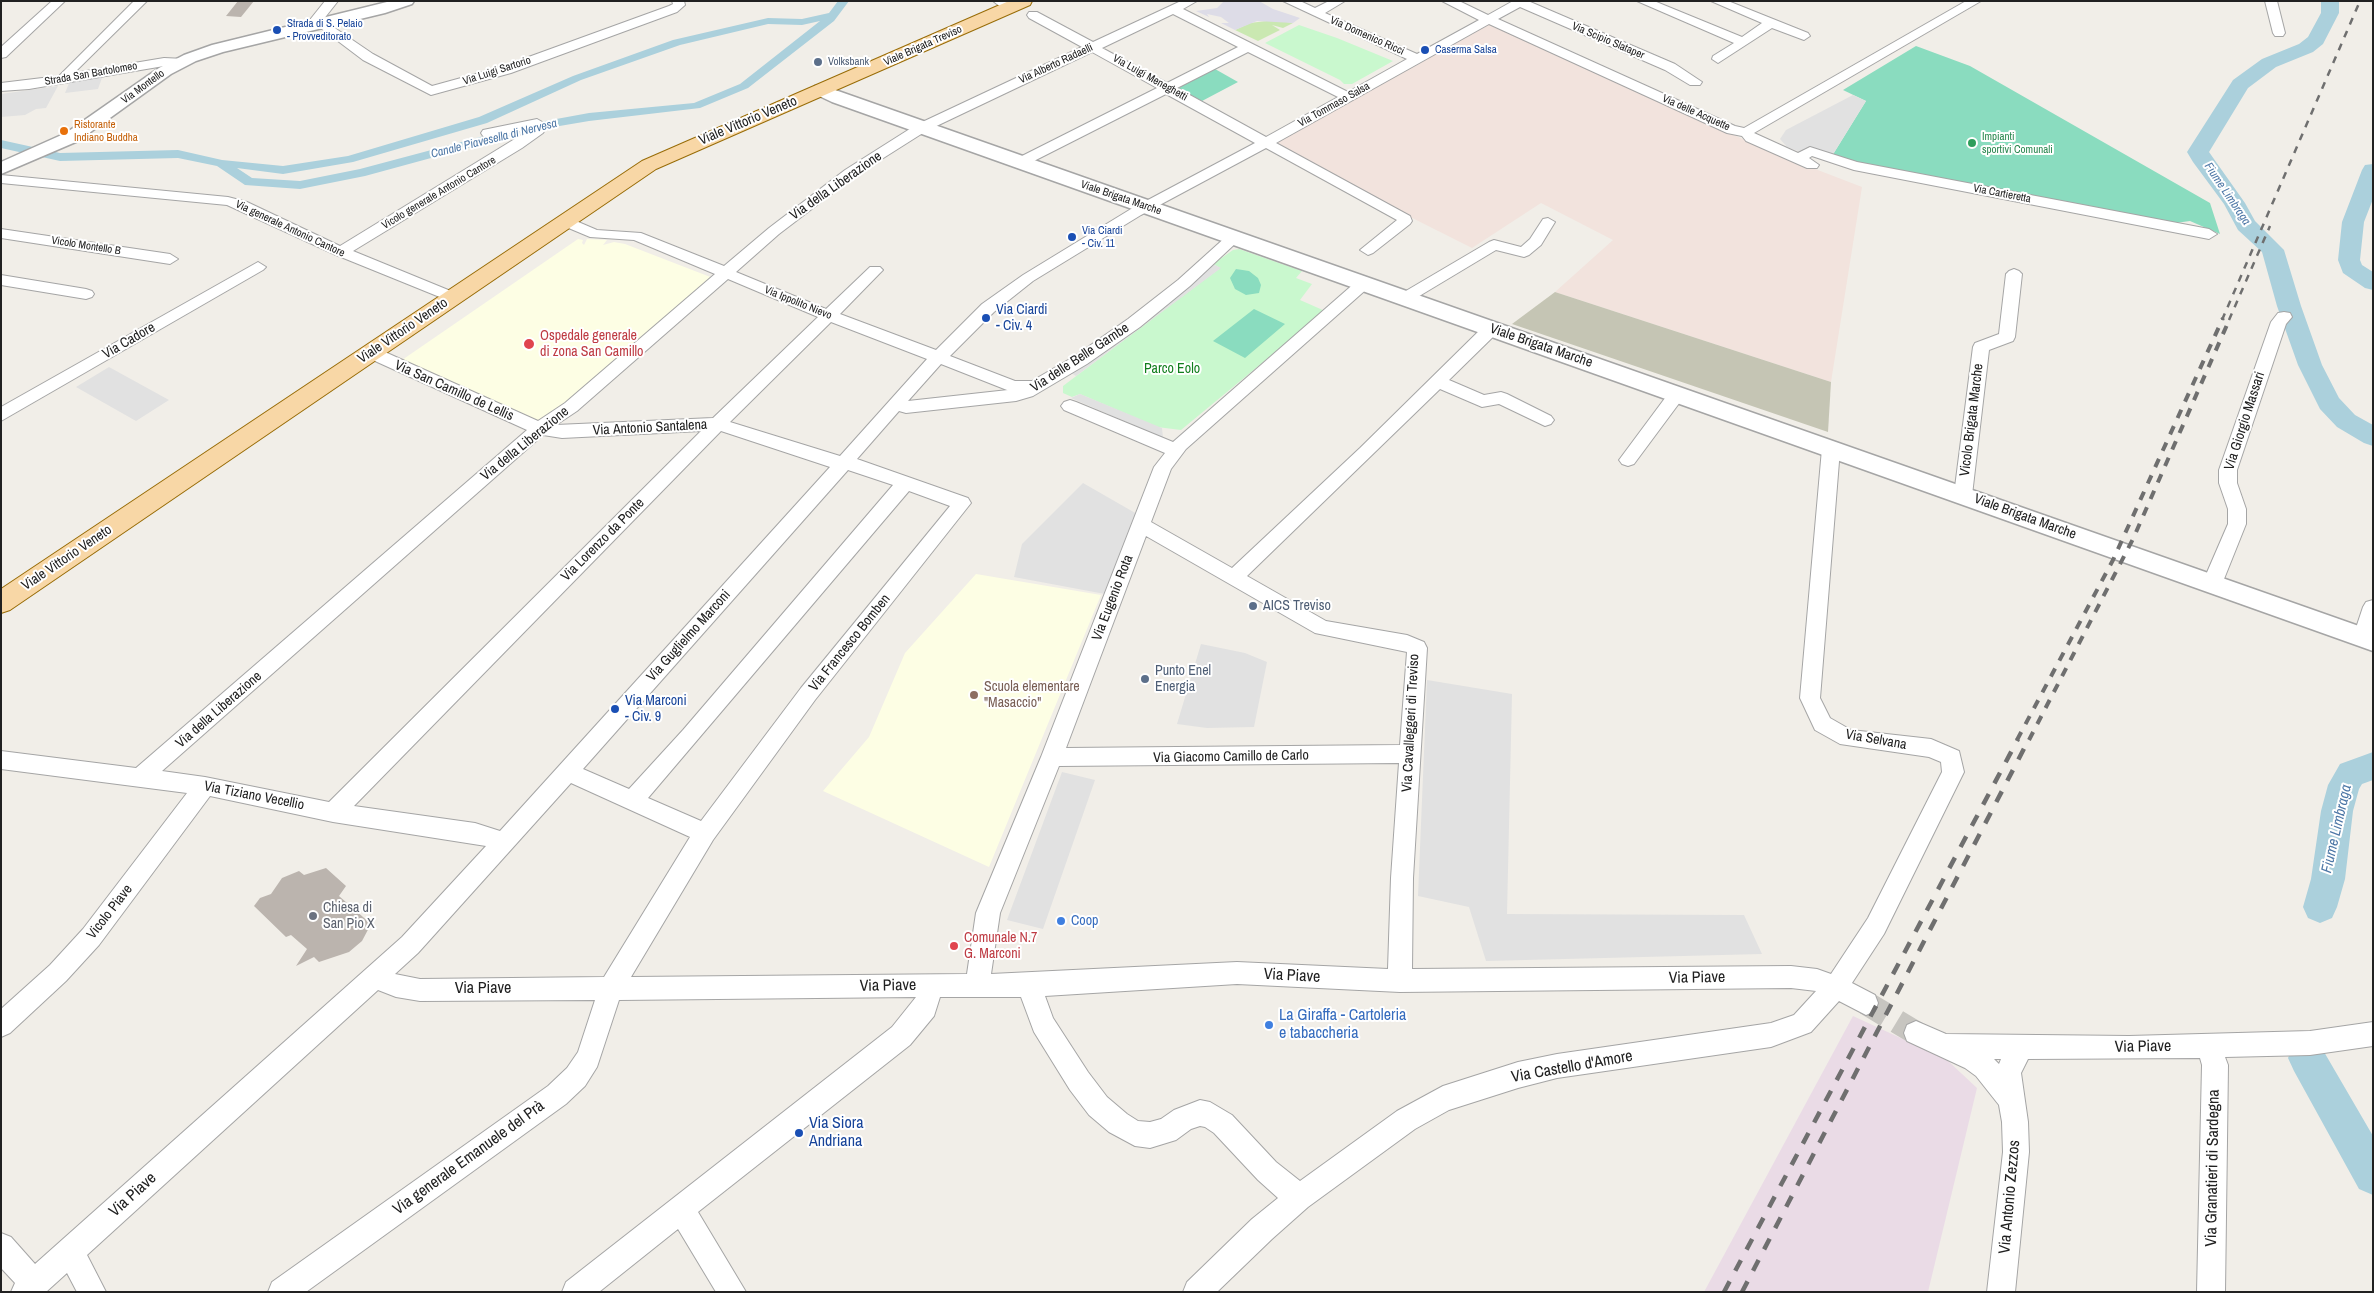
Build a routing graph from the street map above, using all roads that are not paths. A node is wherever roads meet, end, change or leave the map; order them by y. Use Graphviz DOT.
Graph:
graph roads {
  1 [pos="59,1"];
  2 [pos="141,1"];
  3 [pos="332,1"];
  4 [pos="407,1"];
  5 [pos="678,1"];
  6 [pos="1191,1"];
  7 [pos="1289,1"];
  8 [pos="1339,1"];
  9 [pos="1448,1"];
  10 [pos="1643,1"];
  11 [pos="1717,1"];
  12 [pos="1975,1"];
  13 [pos="2270,1"];
  14 [pos="1521,2"];
  15 [pos="381,5"];
  16 [pos="1016,6"];
  17 [pos="1173,10"];
  18 [pos="1315,14"];
  19 [pos="1489,19"];
  20 [pos="1771,23"];
  21 [pos="317,25"];
  22 [pos="2279,33"];
  23 [pos="1804,36"];
  24 [pos="1743,42"];
  25 [pos="1093,47"];
  26 [pos="1248,47"];
  27 [pos="1,54"];
  28 [pos="1418,59"];
  29 [pos="1718,59"];
  30 [pos="180,62"];
  31 [pos="63,79"];
  32 [pos="1695,82"];
  33 [pos="1,87"];
  34 [pos="1167,88"];
  35 [pos="829,94"];
  36 [pos="1348,97"];
  37 [pos="922,128"];
  38 [pos="1746,132"];
  39 [pos="488,133"];
  40 [pos="1267,142"];
  41 [pos="1799,159"];
  42 [pos="1019,162"];
  43 [pos="1,169"];
  44 [pos="1,179"];
  45 [pos="1109,194"];
  46 [pos="1146,207"];
  47 [pos="564,221"];
  48 [pos="1548,222"];
  49 [pos="2100,222"];
  50 [pos="1110,228"];
  51 [pos="1,233"];
  52 [pos="2209,234"];
  53 [pos="1233,238"];
  54 [pos="1368,250"];
  55 [pos="341,252"];
  56 [pos="170,259"];
  57 [pos="258,267"];
  58 [pos="875,270"];
  59 [pos="724,274"];
  60 [pos="2014,274"];
  61 [pos="1,280"];
  62 [pos="1363,284"];
  63 [pos="86,294"];
  64 [pos="452,297"];
  65 [pos="1405,298"];
  66 [pos="828,315"];
  67 [pos="2284,316"];
  68 [pos="1491,329"];
  69 [pos="370,352"];
  70 [pos="939,357"];
  71 [pos="1439,382"];
  72 [pos="1011,391"];
  73 [pos="1677,394"];
  74 [pos="896,405"];
  75 [pos="1070,406"];
  76 [pos="1,415"];
  77 [pos="1545,420"];
  78 [pos="718,424"];
  79 [pos="539,429"];
  80 [pos="1831,449"];
  81 [pos="1175,450"];
  82 [pos="1628,460"];
  83 [pos="845,462"];
  84 [pos="905,483"];
  85 [pos="1963,495"];
  86 [pos="1141,525"];
  87 [pos="1233,578"];
  88 [pos="2212,584"];
  89 [pos="1,603"];
  90 [pos="2373,606"];
  91 [pos="2368,639"];
  92 [pos="1410,754"];
  93 [pos="1052,757"];
  94 [pos="1,760"];
  95 [pos="567,772"];
  96 [pos="141,777"];
  97 [pos="204,786"];
  98 [pos="632,800"];
  99 [pos="334,812"];
  100 [pos="705,834"];
  101 [pos="505,842"];
  102 [pos="376,978"];
  103 [pos="1400,982"];
  104 [pos="932,986"];
  105 [pos="978,986"];
  106 [pos="1029,986"];
  107 [pos="1836,987"];
  108 [pos="611,988"];
  109 [pos="1866,1003"];
  110 [pos="1,1025"];
  111 [pos="1916,1033"];
  112 [pos="2373,1034"];
  113 [pos="1946,1046"];
  114 [pos="2024,1046"];
  115 [pos="2209,1046"];
  116 [pos="2011,1101"];
  117 [pos="1299,1198"];
  118 [pos="681,1209"];
  119 [pos="1,1247"];
  120 [pos="70,1251"];
  121 [pos="30,1288"];
  122 [pos="1204,1289"];
  123 [pos="92,1292"];
  124 [pos="282,1292"];
  125 [pos="576,1292"];
  126 [pos="732,1292"];
  127 [pos="2001,1292"];
  128 [pos="2211,1292"];
  1 -- 27 [label="street"];
  2 -- 31 [label="street"];
  3 -- 21 [label="street"];
  4 -- 15 [label="street, Via Montello"];
  5 -- 21 [label="street, Via Luigi Sartorio"];
  6 -- 17 [label="street, Via Alberto Radaelli"];
  7 -- 18 [label="street, Via Domenico Ricci"];
  8 -- 18 [label="street"];
  9 -- 19 [label="street, Via delle Acquette"];
  10 -- 24 [label="street"];
  11 -- 20 [label="street"];
  12 -- 38 [label="street, Via delle Acquette"];
  13 -- 22 [label="street"];
  14 -- 19 [label="street, Via Tommaso Salsa"];
  14 -- 32 [label="street, Via Scipio Slataper"];
  15 -- 21 [label="street, Via Montello"];
  16 -- 25 [label="street, Via Luigi Meneghetti"];
  16 -- 35 [label="main road, Viale Brigata Treviso"];
  17 -- 25 [label="street, Via Alberto Radaelli"];
  17 -- 26 [label="street"];
  18 -- 28 [label="street, Via Domenico Ricci"];
  19 -- 28 [label="street, Via Tommaso Salsa"];
  19 -- 38 [label="street, Via delle Acquette"];
  20 -- 23 [label="street"];
  20 -- 24 [label="street"];
  21 -- 30 [label="street, Via Montello"];
  24 -- 29 [label="street"];
  25 -- 34 [label="street, Via Luigi Meneghetti"];
  25 -- 37 [label="street, Via Alberto Radaelli"];
  26 -- 34 [label="street"];
  26 -- 36 [label="street"];
  28 -- 36 [label="street, Via Tommaso Salsa"];
  30 -- 31 [label="street, Strada San Bartolomeo"];
  30 -- 43 [label="street, Via Montello"];
  31 -- 33 [label="street, Strada San Bartolomeo"];
  34 -- 40 [label="street, Via Luigi Meneghetti"];
  34 -- 42 [label="street"];
  35 -- 37 [label="street, Viale Brigata Marche"];
  35 -- 47 [label="main road, Viale Vittorio Veneto"];
  36 -- 40 [label="street, Via Tommaso Salsa"];
  37 -- 42 [label="street, Viale Brigata Marche"];
  37 -- 59 [label="street, Via della Liberazione"];
  38 -- 41 [label="street, Via Cartieretta"];
  39 -- 55 [label="street, Vicolo generale Antonio Cantore"];
  40 -- 46 [label="street, Via Tommaso Salsa"];
  40 -- 54 [label="street, Via Luigi Meneghetti"];
  41 -- 49 [label="street, Via Cartieretta"];
  41 -- 52 [label="street, Via Cartieretta"];
  42 -- 45 [label="street, Viale Brigata Marche"];
  44 -- 55 [label="street, Via generale Antonio Cantore"];
  45 -- 46 [label="street, Viale Brigata Marche"];
  45 -- 50 [label="street"];
  46 -- 50 [label="street, Via Tommaso Salsa"];
  46 -- 53 [label="street, Viale Brigata Marche"];
  47 -- 59 [label="street, Via Ippolito Nievo"];
  47 -- 64 [label="main road, Viale Vittorio Veneto"];
  48 -- 65 [label="street"];
  50 -- 70 [label="street, Via Guglielmo Marconi"];
  51 -- 56 [label="street, Vicolo Montello B"];
  53 -- 62 [label="street, Viale Brigata Marche"];
  53 -- 72 [label="street, Via delle Belle Gambe"];
  55 -- 64 [label="street, Via generale Antonio Cantore"];
  57 -- 76 [label="street, Via Cadore"];
  58 -- 66 [label="street, Via Lorenzo da Ponte"];
  59 -- 66 [label="street, Via Ippolito Nievo"];
  59 -- 79 [label="street, Via della Liberazione"];
  60 -- 85 [label="street, Vicolo Brigata Marche"];
  61 -- 63 [label="street"];
  62 -- 65 [label="street, Viale Brigata Marche"];
  62 -- 81 [label="street, Via Eugenio Rota"];
  64 -- 69 [label="main road, Viale Vittorio Veneto"];
  65 -- 68 [label="street, Viale Brigata Marche"];
  66 -- 70 [label="street, Via Ippolito Nievo"];
  66 -- 78 [label="street, Via Lorenzo da Ponte"];
  67 -- 88 [label="street, Via Giorgio Massari"];
  68 -- 71 [label="street"];
  68 -- 73 [label="street, Viale Brigata Marche"];
  69 -- 79 [label="street, Via San Camillo de Lellis"];
  69 -- 89 [label="main road, Viale Vittorio Veneto"];
  70 -- 72 [label="street, Via Ippolito Nievo"];
  70 -- 74 [label="street, Via Guglielmo Marconi"];
  71 -- 77 [label="street"];
  71 -- 87 [label="street"];
  72 -- 74 [label="street, Via delle Belle Gambe"];
  73 -- 80 [label="street, Viale Brigata Marche"];
  73 -- 82 [label="street"];
  74 -- 83 [label="street, Via Guglielmo Marconi"];
  75 -- 81 [label="street"];
  78 -- 79 [label="street, Via Antonio Santalena"];
  78 -- 83 [label="street, Via Antonio Santalena"];
  78 -- 99 [label="street, Via Lorenzo da Ponte"];
  79 -- 96 [label="street, Via della Liberazione"];
  80 -- 85 [label="street, Viale Brigata Marche"];
  80 -- 107 [label="street, Via Selvana"];
  81 -- 86 [label="street, Via Eugenio Rota"];
  83 -- 84 [label="street, Via Francesco Bomben"];
  83 -- 95 [label="street, Via Guglielmo Marconi"];
  84 -- 98 [label="street"];
  84 -- 100 [label="street, Via Francesco Bomben"];
  85 -- 88 [label="street, Viale Brigata Marche"];
  86 -- 87 [label="street"];
  86 -- 93 [label="street, Via Eugenio Rota"];
  87 -- 92 [label="street, Via Cavalleggeri di Treviso"];
  88 -- 91 [label="street, Viale Brigata Marche"];
  90 -- 91 [label="street"];
  92 -- 93 [label="street, Via Giacomo Camillo de Carlo"];
  92 -- 103 [label="street, Via Cavalleggeri di Treviso"];
  93 -- 105 [label="street, Via Eugenio Rota"];
  94 -- 96 [label="street, Via Tiziano Vecellio"];
  95 -- 98 [label="street"];
  95 -- 101 [label="street, Via Guglielmo Marconi"];
  96 -- 97 [label="street, Via Tiziano Vecellio"];
  97 -- 99 [label="street, Via Tiziano Vecellio"];
  97 -- 110 [label="street, Vicolo Piave"];
  98 -- 100 [label="street"];
  99 -- 101 [label="street, Via Tiziano Vecellio"];
  100 -- 108 [label="street, Via Francesco Bomben"];
  101 -- 102 [label="street, Via Guglielmo Marconi"];
  102 -- 108 [label="street, Via Piave"];
  102 -- 120 [label="street, Via Piave"];
  103 -- 106 [label="street, Via Piave"];
  103 -- 107 [label="street, Via Piave"];
  104 -- 105 [label="street, Via Piave"];
  104 -- 108 [label="street, Via Piave"];
  104 -- 118 [label="street"];
  105 -- 106 [label="street, Via Piave"];
  106 -- 117 [label="street"];
  107 -- 109 [label="street, Via Piave"];
  107 -- 117 [label="street, Via Castello d'Amore"];
  108 -- 124 [label="street, Via generale Emanuele del Prà"];
  111 -- 113 [label="street, Via Piave"];
  112 -- 115 [label="street, Via Piave"];
  113 -- 114 [label="street, Via Piave"];
  113 -- 116 [label="street, Via Antonio Zezzos"];
  114 -- 115 [label="street, Via Piave"];
  114 -- 116 [label="street"];
  115 -- 128 [label="street, Via Granatieri di Sardegna"];
  116 -- 127 [label="street, Via Antonio Zezzos"];
  117 -- 122 [label="street, Via Castello d'Amore"];
  118 -- 125 [label="street"];
  118 -- 126 [label="street"];
  119 -- 121 [label="street"];
  120 -- 121 [label="street, Via Piave"];
  120 -- 123 [label="street"];
}
